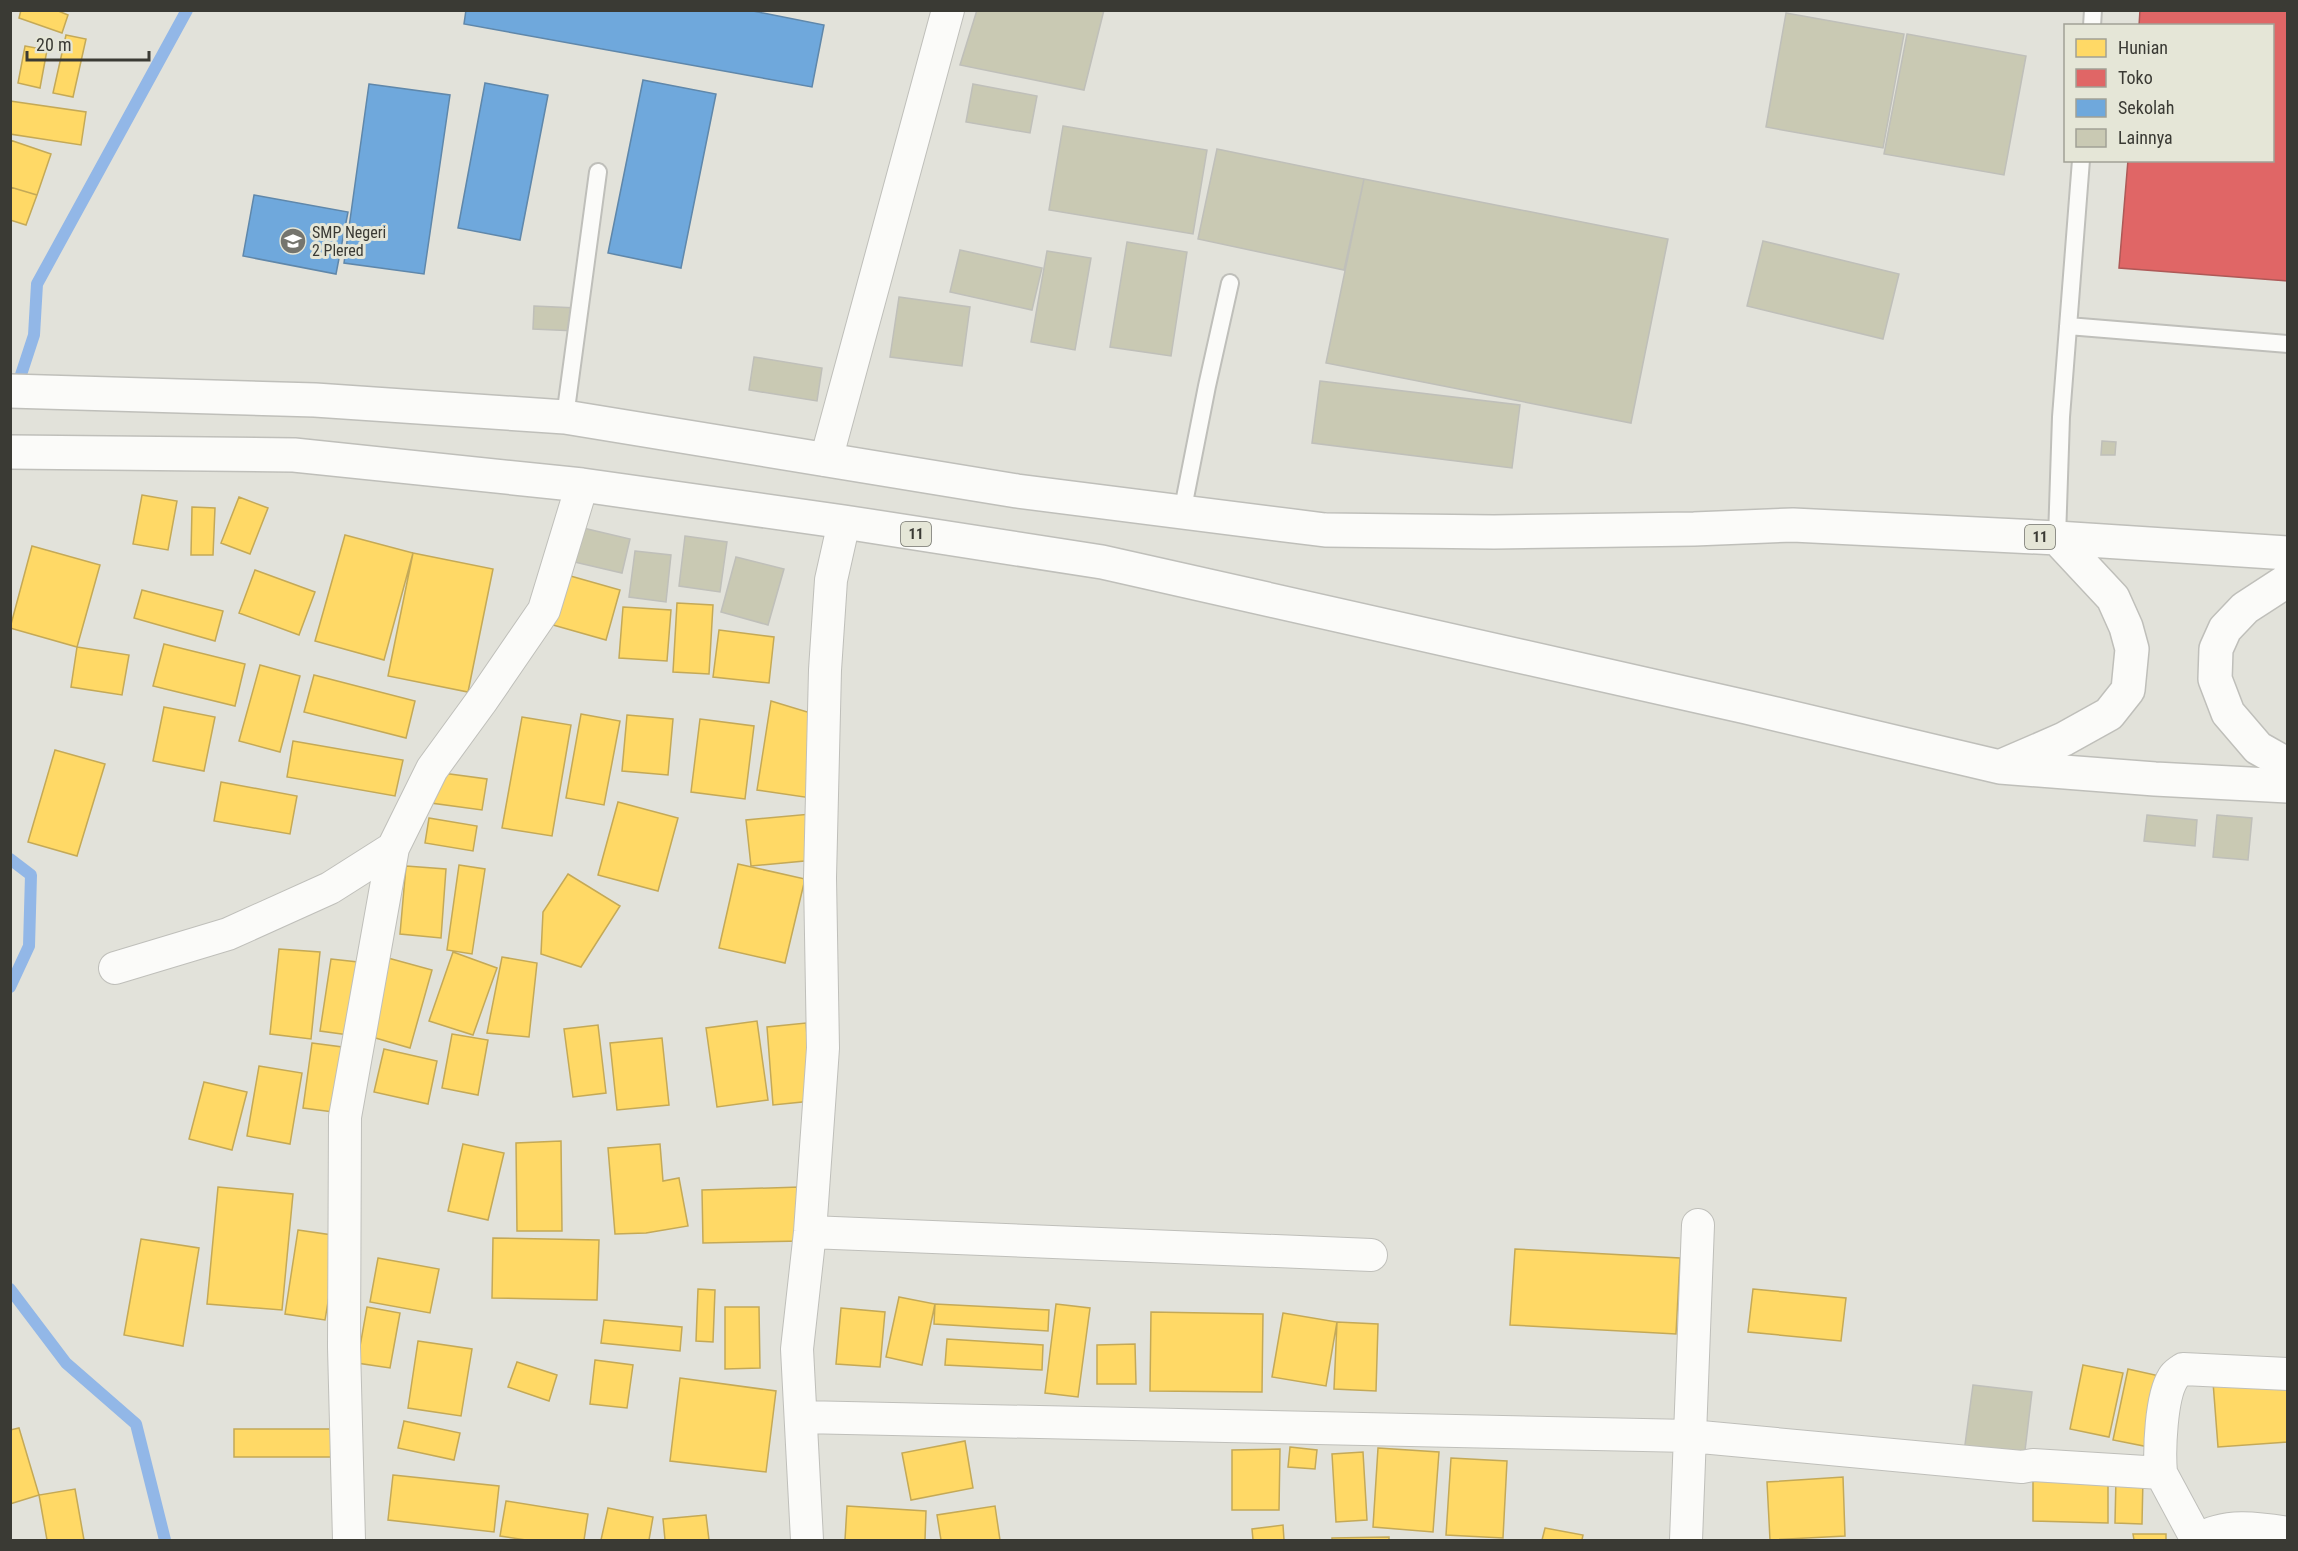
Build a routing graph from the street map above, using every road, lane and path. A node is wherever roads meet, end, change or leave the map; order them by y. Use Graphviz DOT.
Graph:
graph roads {
  1 [pos="948,10"];
  2 [pos="2081,162"];
  3 [pos="598,172"];
  4 [pos="1230,283"];
  5 [pos="2068,327"];
  6 [pos="2288,344"];
  7 [pos="10,391"];
  8 [pos="565,417"];
  9 [pos="10,452"];
  10 [pos="826,460"];
  11 [pos="582,485"];
  12 [pos="1182,513"];
  13 [pos="844,522"];
  14 [pos="2057,538"];
  15 [pos="2288,553"];
  16 [pos="2288,580"];
  17 [pos="2288,765"];
  18 [pos="2000,767"];
  19 [pos="2288,786"];
  20 [pos="393,848"];
  21 [pos="115,968"];
  22 [pos="1698,1225"];
  23 [pos="810,1232"];
  24 [pos="1371,1255"];
  25 [pos="2288,1374"];
  26 [pos="801,1417"];
  27 [pos="1690,1436"];
  28 [pos="2161,1473"];
  29 [pos="2288,1533"];
  30 [pos="349,1540"];
  31 [pos="807,1540"];
  32 [pos="1686,1540"];
  33 [pos="2198,1540"];
  1 -- 10 [label="street"];
  2 -- 5 [label="lane"];
  3 -- 8 [label="lane"];
  4 -- 12 [label="lane"];
  5 -- 6 [label="lane"];
  5 -- 14 [label="lane"];
  7 -- 8 [label="highway, 11"];
  8 -- 10 [label="highway, 11"];
  9 -- 11 [label="highway, 11"];
  10 -- 12 [label="highway, 11"];
  11 -- 13 [label="highway, 11"];
  11 -- 20 [label="street"];
  12 -- 14 [label="highway, 11"];
  13 -- 18 [label="highway, 11"];
  13 -- 23 [label="street"];
  14 -- 15 [label="highway, 11"];
  14 -- 18 [label="highway"];
  16 -- 17 [label="highway"];
  18 -- 19 [label="highway, 11"];
  20 -- 21 [label="street"];
  20 -- 30 [label="street"];
  22 -- 27 [label="street"];
  23 -- 24 [label="street"];
  23 -- 26 [label="street"];
  25 -- 28 [label="street"];
  26 -- 27 [label="street"];
  26 -- 31 [label="street"];
  27 -- 28 [label="street"];
  27 -- 32 [label="street"];
  28 -- 33 [label="street"];
  29 -- 33 [label="street"];
}
